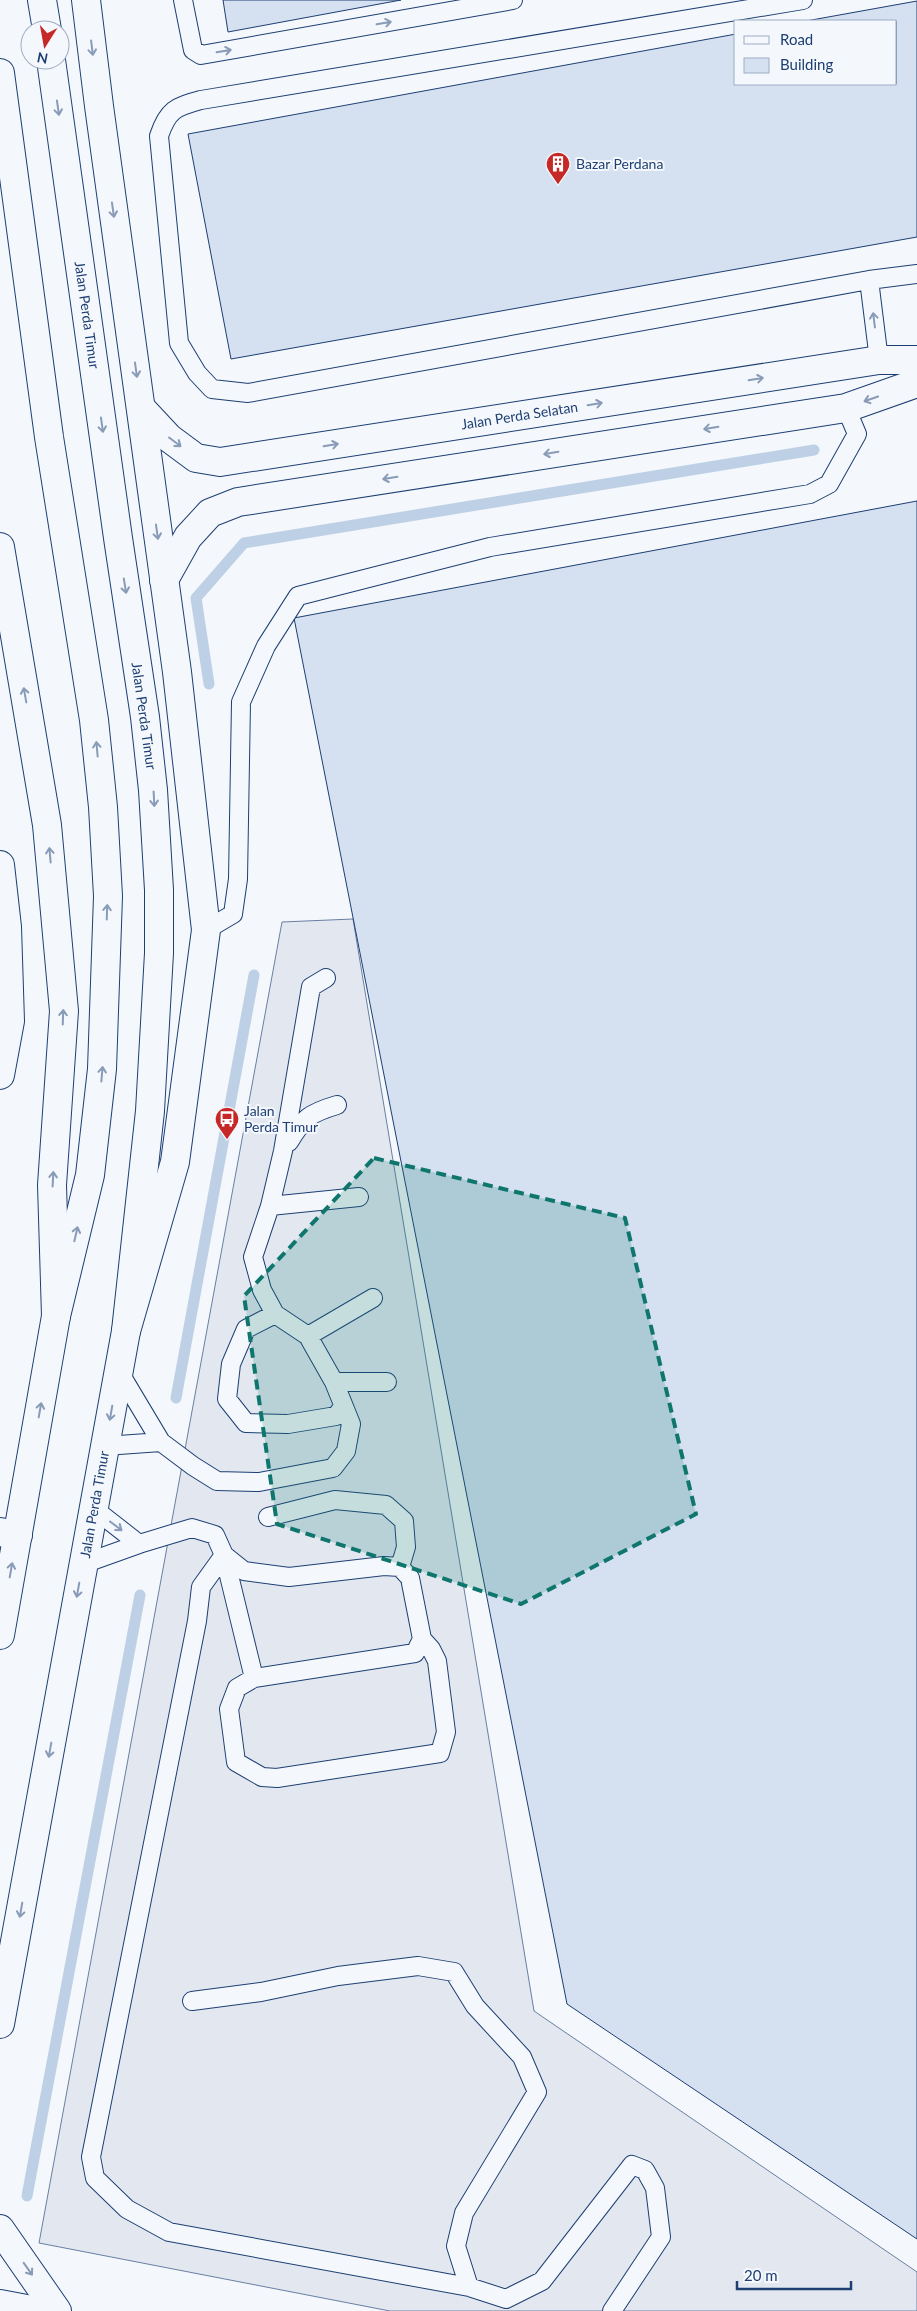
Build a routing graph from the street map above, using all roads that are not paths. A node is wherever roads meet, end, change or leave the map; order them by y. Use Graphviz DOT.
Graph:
graph roads {
  1 [pos="42,0"];
  2 [pos="86,0"];
  3 [pos="183,0"];
  4 [pos="513,0"];
  5 [pos="803,0"];
  6 [pos="45,20"];
  7 [pos="52,70"];
  8 [pos="0,73"];
  9 [pos="917,274"];
  10 [pos="868,280"];
  11 [pos="879,360"];
  12 [pos="917,360"];
  13 [pos="917,383"];
  14 [pos="141,408"];
  15 [pos="846,408"];
  16 [pos="0,547"];
  17 [pos="164,580"];
  18 [pos="0,865"];
  19 [pos="206,930"];
  20 [pos="326,978"];
  21 [pos="0,1075"];
  22 [pos="337,1105"];
  23 [pos="283,1151"];
  24 [pos="359,1197"];
  25 [pos="270,1206"];
  26 [pos="373,1298"];
  27 [pos="275,1314"];
  28 [pos="56,1316"];
  29 [pos="126,1331"];
  30 [pos="308,1336"];
  31 [pos="118,1370"];
  32 [pos="334,1382"];
  33 [pos="387,1382"];
  34 [pos="343,1406"];
  35 [pos="161,1442"];
  36 [pos="105,1446"];
  37 [pos="94,1508"];
  38 [pos="268,1517"];
  39 [pos="9,1533"];
  40 [pos="139,1544"];
  41 [pos="224,1554"];
  42 [pos="83,1564"];
  43 [pos="400,1567"];
  44 [pos="0,1635"];
  45 [pos="422,1639"];
  46 [pos="254,1678"];
  47 [pos="192,2001"];
  48 [pos="0,2024"];
  49 [pos="0,2229"];
  50 [pos="469,2287"];
  51 [pos="0,2304"];
  52 [pos="37,2311"];
  53 [pos="57,2311"];
  54 [pos="612,2311"];
  1 -- 6 [label="street"];
  2 -- 14 [label="street, one-way"];
  3 -- 4 [label="lane, one-way"];
  5 -- 10 [label="lane"];
  7 -- 29 [label="street, Jalan Perda Timur, one-way"];
  28 -- 8 [label="street, one-way"];
  9 -- 10 [label="lane"];
  11 -- 10 [label="lane, one-way"];
  11 -- 12 [label="street, Jalan Perda Selatan"];
  14 -- 11 [label="street, Jalan Perda Selatan, one-way"];
  13 -- 15 [label="street, one-way"];
  14 -- 17 [label="street, one-way"];
  15 -- 17 [label="street, one-way"];
  15 -- 19 [label="lane"];
  28 -- 16 [label="street, one-way"];
  17 -- 19 [label="street"];
  18 -- 21 [label="street"];
  19 -- 29 [label="street"];
  20 -- 23 [label="lane"];
  22 -- 23 [label="lane"];
  23 -- 25 [label="lane"];
  24 -- 25 [label="lane"];
  25 -- 27 [label="lane"];
  26 -- 30 [label="lane"];
  27 -- 30 [label="lane"];
  27 -- 34 [label="lane"];
  39 -- 28 [label="street, one-way"];
  29 -- 31 [label="street, Jalan Perda Timur"];
  30 -- 32 [label="lane"];
  31 -- 35 [label="lane"];
  31 -- 36 [label="street, Jalan Perda Timur, one-way"];
  32 -- 33 [label="lane"];
  32 -- 34 [label="lane"];
  34 -- 35 [label="lane"];
  35 -- 36 [label="lane"];
  36 -- 37 [label="street, Jalan Perda Timur"];
  37 -- 40 [label="lane, one-way"];
  37 -- 42 [label="street, Jalan Perda Timur"];
  38 -- 43 [label="lane"];
  44 -- 39 [label="street, one-way"];
  40 -- 41 [label="lane"];
  40 -- 42 [label="lane"];
  41 -- 43 [label="lane"];
  41 -- 46 [label="lane"];
  41 -- 50 [label="lane"];
  42 -- 48 [label="street, Jalan Perda Timur, one-way"];
  43 -- 45 [label="lane"];
  45 -- 46 [label="lane"];
  45 -- 46 [label="lane"];
  47 -- 50 [label="lane"];
  49 -- 53 [label="street, one-way"];
  50 -- 54 [label="lane"];
  51 -- 52 [label="street"];
}
